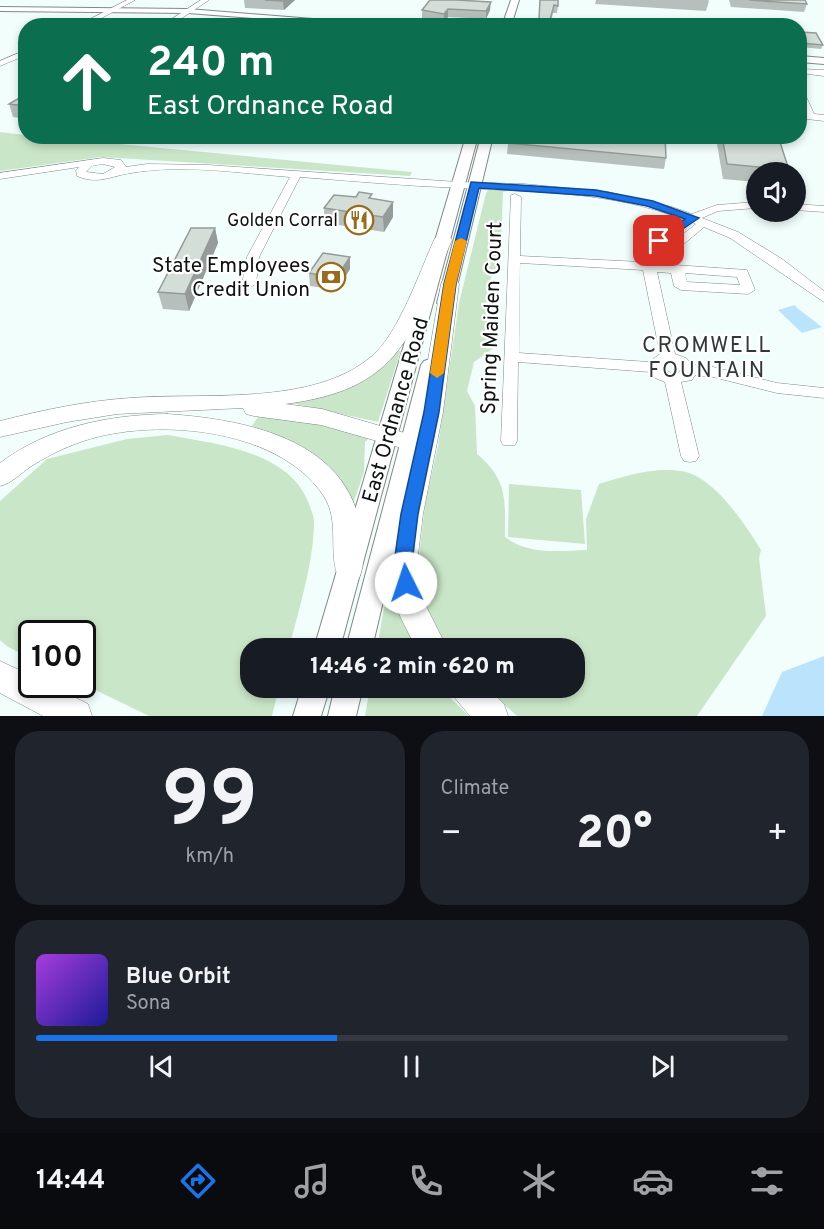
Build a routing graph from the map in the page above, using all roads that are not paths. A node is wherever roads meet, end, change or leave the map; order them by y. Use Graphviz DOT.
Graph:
graph roads {
  1 [pos="132,0"];
  2 [pos="206,0"];
  3 [pos="514,0"];
  4 [pos="522,0"];
  5 [pos="26,5"];
  6 [pos="0,10"];
  7 [pos="113,10"];
  8 [pos="186,13"];
  9 [pos="96,18"];
  10 [pos="178,18"];
  11 [pos="243,18"];
  12 [pos="267,18"];
  13 [pos="508,18"];
  14 [pos="517,18"];
  15 [pos="18,56"];
  16 [pos="807,59"];
  17 [pos="822,60"];
  18 [pos="0,64"];
  19 [pos="807,72"];
  20 [pos="824,73"];
  21 [pos="807,110"];
  22 [pos="824,118"];
  23 [pos="471,144"];
  24 [pos="484,144"];
  25 [pos="94,162"];
  26 [pos="54,167"];
  27 [pos="117,168"];
  28 [pos="80,172"];
  29 [pos="296,175"];
  30 [pos="0,176"];
  31 [pos="466,185"];
  32 [pos="515,197"];
  33 [pos="746,206"];
  34 [pos="806,208"];
  35 [pos="823,210"];
  36 [pos="699,220"];
  37 [pos="443,240"];
  38 [pos="513,259"];
  39 [pos="649,267"];
  40 [pos="677,269"];
  41 [pos="249,284"];
  42 [pos="450,284"];
  43 [pos="824,298"];
  44 [pos="511,357"];
  45 [pos="668,358"];
  46 [pos="654,367"];
  47 [pos="688,369"];
  48 [pos="672,379"];
  49 [pos="824,393"];
  50 [pos="212,402"];
  51 [pos="0,429"];
  52 [pos="399,439"];
  53 [pos="508,441"];
  54 [pos="690,456"];
  55 [pos="0,477"];
  56 [pos="349,570"];
  57 [pos="330,638"];
  58 [pos="360,638"];
  59 [pos="427,638"];
  60 [pos="0,676"];
  61 [pos="313,698"];
  62 [pos="346,698"];
  63 [pos="476,698"];
  64 [pos="76,716"];
  65 [pos="307,716"];
  66 [pos="342,716"];
  67 [pos="492,716"];
  1 -- 7 [label="street"];
  2 -- 8 [label="street"];
  3 -- 13 [label="main road"];
  4 -- 14 [label="main road"];
  5 -- 6 [label="main road"];
  5 -- 7 [label="main road"];
  7 -- 8 [label="main road"];
  7 -- 9 [label="street"];
  8 -- 10 [label="street"];
  8 -- 11 [label="main road"];
  8 -- 12 [label="main road"];
  15 -- 18 [label="street"];
  16 -- 17 [label="main road"];
  19 -- 20 [label="street"];
  21 -- 22 [label="street"];
  23 -- 31 [label="main road, East Ordnance Road"];
  24 -- 31 [label="main road, East Ordnance Road"];
  25 -- 26 [label="street"];
  25 -- 27 [label="street"];
  25 -- 28 [label="street"];
  26 -- 28 [label="street"];
  26 -- 30 [label="street"];
  27 -- 28 [label="street"];
  27 -- 29 [label="street"];
  29 -- 31 [label="street"];
  29 -- 41 [label="street"];
  31 -- 36 [label="street"];
  31 -- 37 [label="main road, East Ordnance Road"];
  31 -- 42 [label="main road, East Ordnance Road"];
  32 -- 38 [label="street, Spring Maiden Court"];
  33 -- 36 [label="street"];
  34 -- 35 [label="street"];
  36 -- 39 [label="street"];
  36 -- 43 [label="street"];
  37 -- 50 [label="highway"];
  37 -- 52 [label="main road, East Ordnance Road"];
  38 -- 39 [label="street"];
  38 -- 44 [label="street, Spring Maiden Court"];
  39 -- 40 [label="street"];
  39 -- 45 [label="street"];
  40 -- 40 [label="street"];
  42 -- 52 [label="main road, East Ordnance Road"];
  42 -- 59 [label="highway"];
  44 -- 46 [label="street"];
  44 -- 53 [label="street, Spring Maiden Court"];
  45 -- 46 [label="street"];
  45 -- 47 [label="street"];
  46 -- 48 [label="street"];
  47 -- 48 [label="street"];
  47 -- 49 [label="street"];
  48 -- 54 [label="street"];
  50 -- 51 [label="highway"];
  50 -- 52 [label="highway"];
  52 -- 56 [label="main road, East Ordnance Road"];
  52 -- 58 [label="main road, East Ordnance Road"];
  55 -- 56 [label="highway"];
  56 -- 57 [label="main road, East Ordnance Road"];
  60 -- 64 [label="highway"];
  61 -- 65 [label="main road"];
  62 -- 66 [label="main road"];
  63 -- 67 [label="highway"];
}
